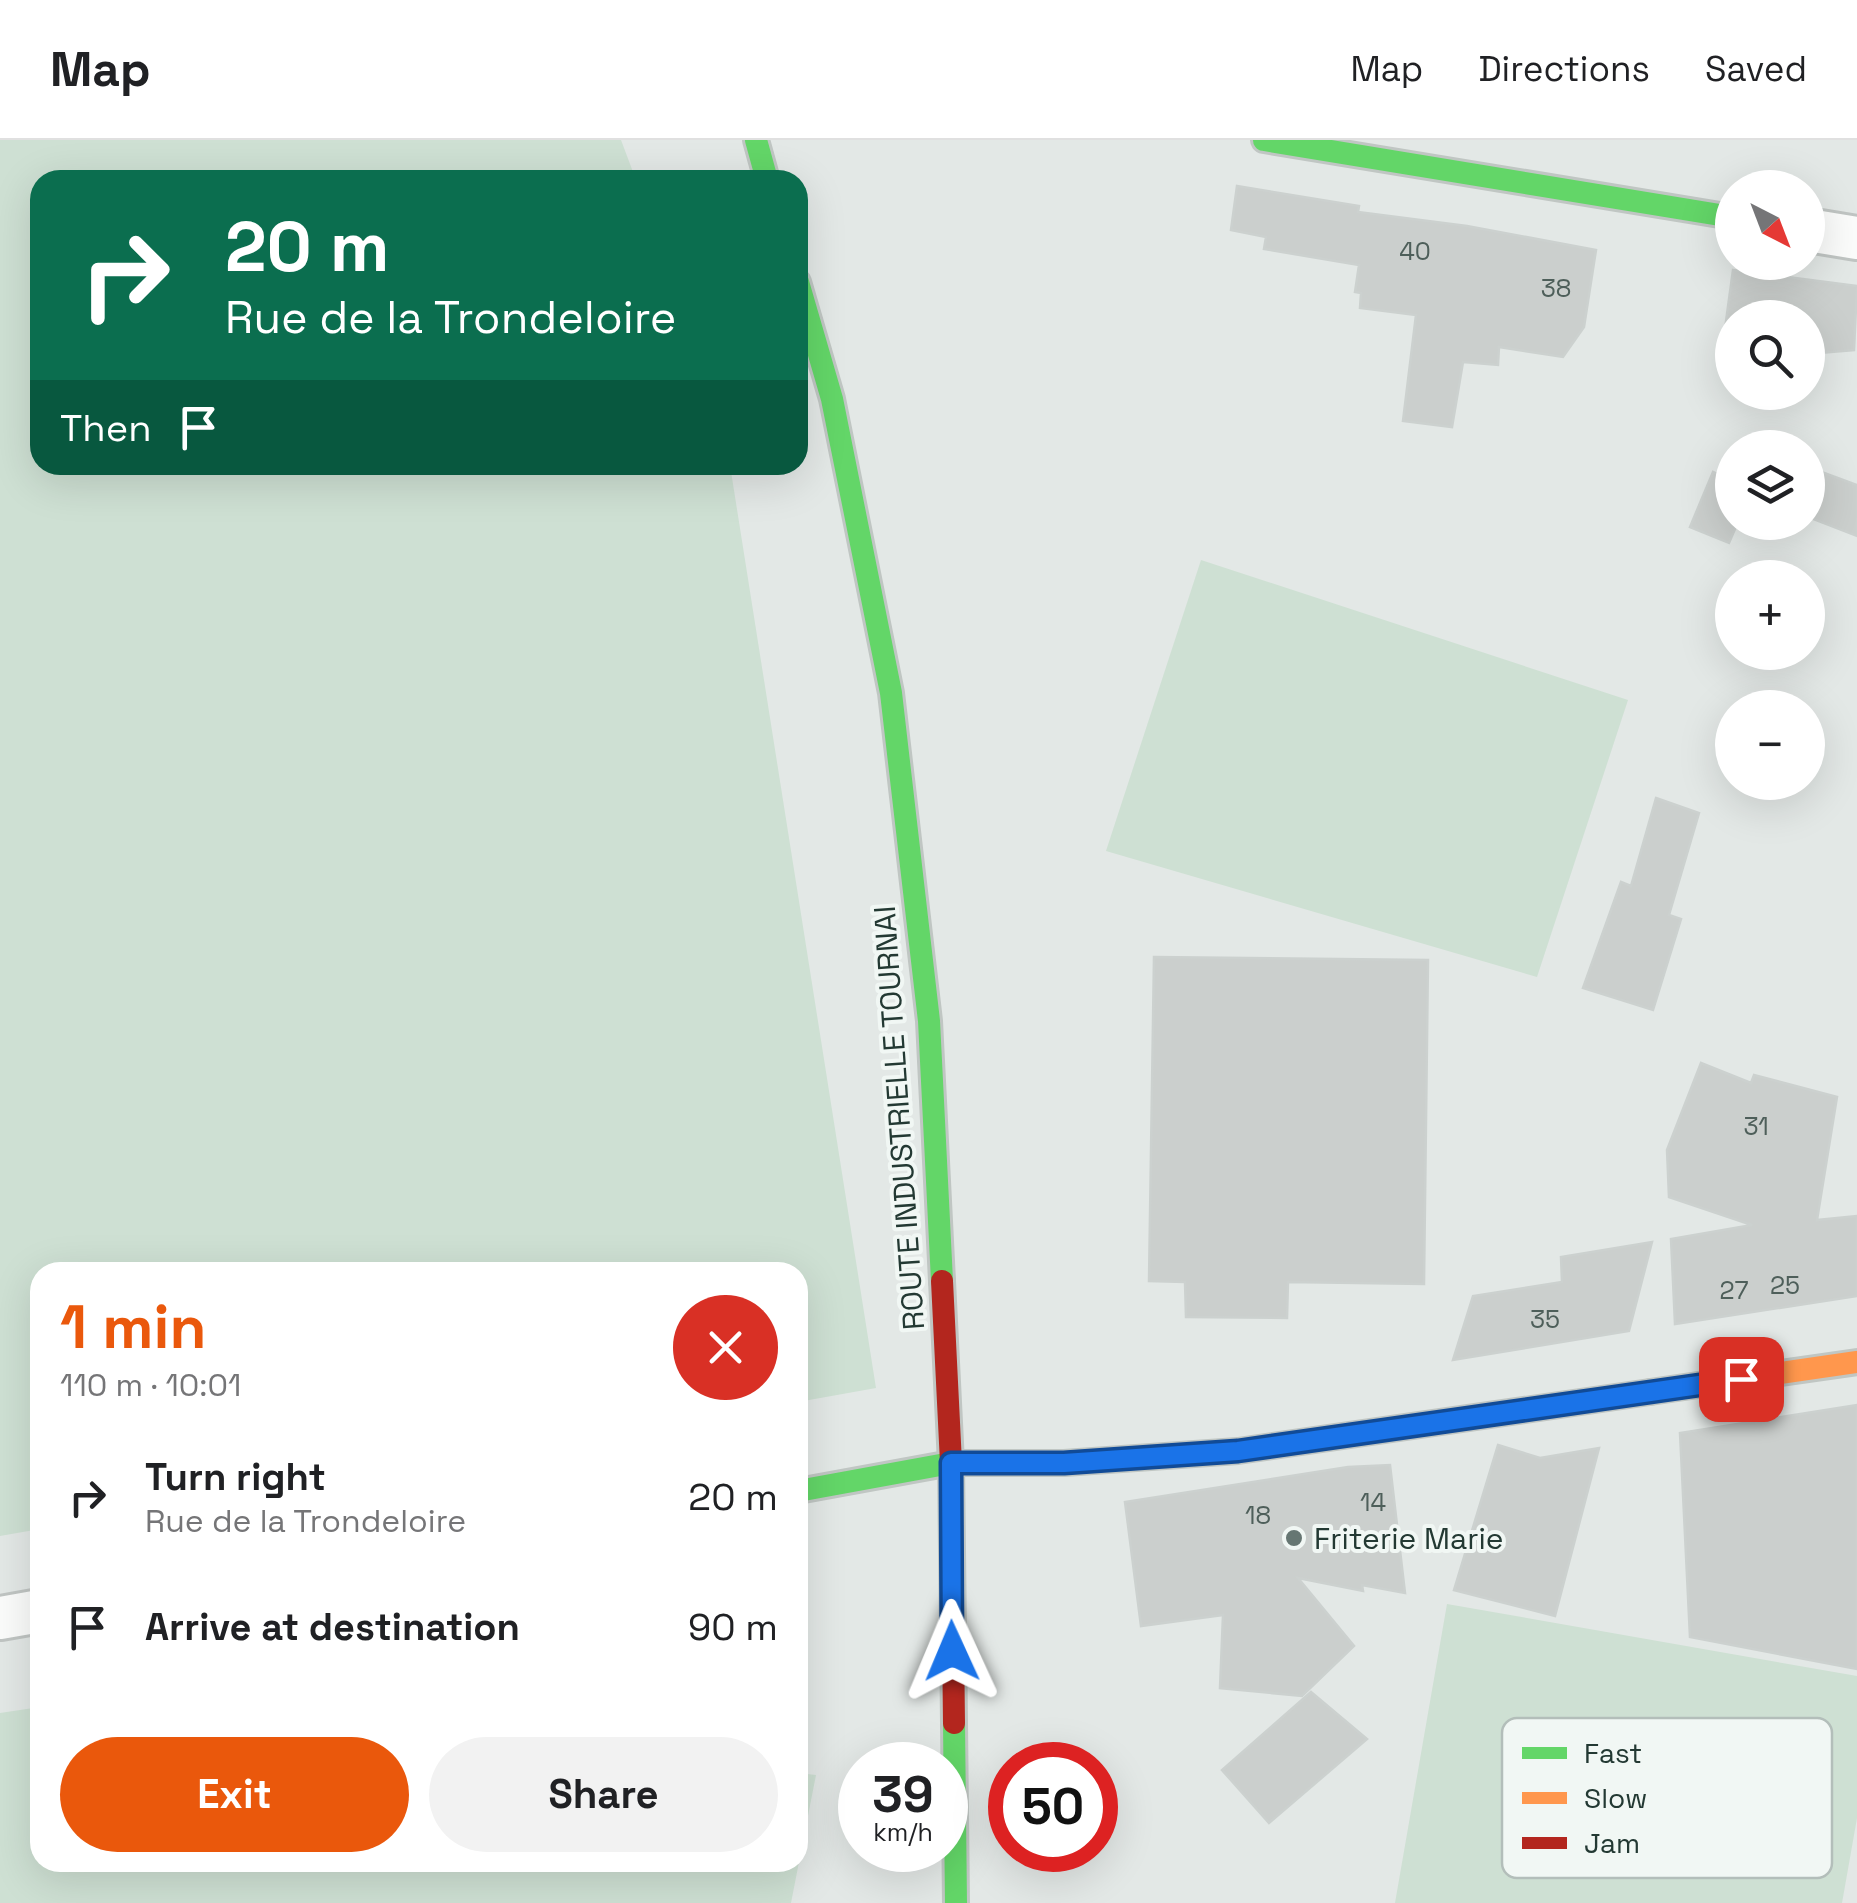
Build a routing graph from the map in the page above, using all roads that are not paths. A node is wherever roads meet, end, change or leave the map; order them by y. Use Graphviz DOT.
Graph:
graph roads {
  1 [pos="756,140"];
  2 [pos="1264,140"];
  3 [pos="765,170"];
  4 [pos="1715,214"];
  5 [pos="1825,233"];
  6 [pos="1857,238"];
  7 [pos="808,316"];
  8 [pos="1857,1362"];
  9 [pos="951,1463"];
  10 [pos="808,1490"];
  11 [pos="30,1613"];
  12 [pos="0,1618"];
  13 [pos="956,1903"];
  1 -- 3 [label="main road"];
  2 -- 4 [label="main road"];
  5 -- 6 [label="street"];
  7 -- 9 [label="main road, ROUTE INDUSTRIELLE TOURNAI"];
  8 -- 9 [label="main road"];
  9 -- 10 [label="main road"];
  9 -- 13 [label="main road, ROUTE INDUSTRIELLE TOURNAI"];
  11 -- 12 [label="street"];
}
